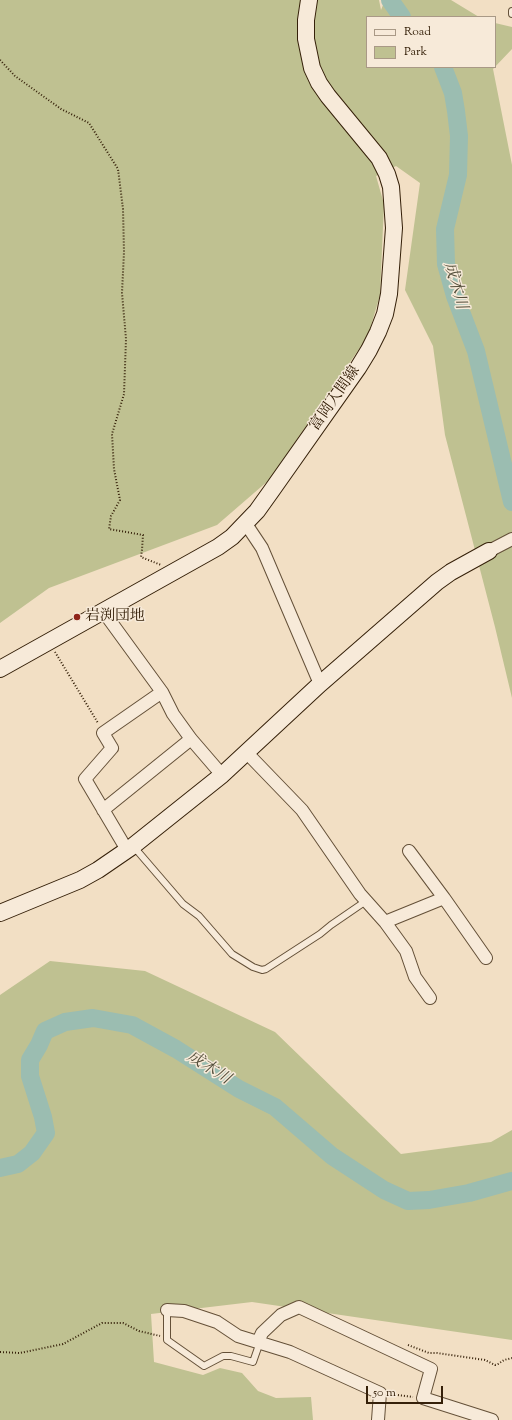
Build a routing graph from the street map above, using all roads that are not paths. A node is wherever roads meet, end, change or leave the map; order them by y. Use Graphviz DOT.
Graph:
graph roads {
  1 [pos="309,0"];
  2 [pos="512,10"];
  3 [pos="512,14"];
  4 [pos="246,524"];
  5 [pos="512,538"];
  6 [pos="489,551"];
  7 [pos="103,611"];
  8 [pos="0,669"];
  9 [pos="320,684"];
  10 [pos="162,692"];
  11 [pos="191,738"];
  12 [pos="246,752"];
  13 [pos="222,774"];
  14 [pos="104,810"];
  15 [pos="130,848"];
  16 [pos="408,851"];
  17 [pos="444,898"];
  18 [pos="366,901"];
  19 [pos="0,913"];
  20 [pos="385,922"];
  21 [pos="486,958"];
  22 [pos="430,998"];
  23 [pos="167,1310"];
  24 [pos="259,1342"];
  25 [pos="378,1420"];
  26 [pos="492,1420"];
  1 -- 4 [label="main road, 富岡入間線"];
  2 -- 3 [label="lane"];
  4 -- 7 [label="main road, 富岡入間線"];
  4 -- 9 [label="street"];
  5 -- 6 [label="street"];
  6 -- 9 [label="main road"];
  7 -- 8 [label="main road, 富岡入間線"];
  7 -- 10 [label="street"];
  9 -- 12 [label="main road"];
  10 -- 11 [label="street"];
  10 -- 14 [label="street"];
  11 -- 13 [label="street"];
  11 -- 14 [label="street"];
  12 -- 13 [label="main road"];
  12 -- 18 [label="street"];
  13 -- 15 [label="main road"];
  14 -- 15 [label="street"];
  15 -- 18 [label="lane"];
  15 -- 19 [label="main road"];
  16 -- 17 [label="street"];
  17 -- 20 [label="street"];
  17 -- 21 [label="street"];
  18 -- 20 [label="street"];
  20 -- 22 [label="street"];
  23 -- 24 [label="street"];
  23 -- 24 [label="lane"];
  24 -- 25 [label="street"];
  24 -- 26 [label="street"];
}
